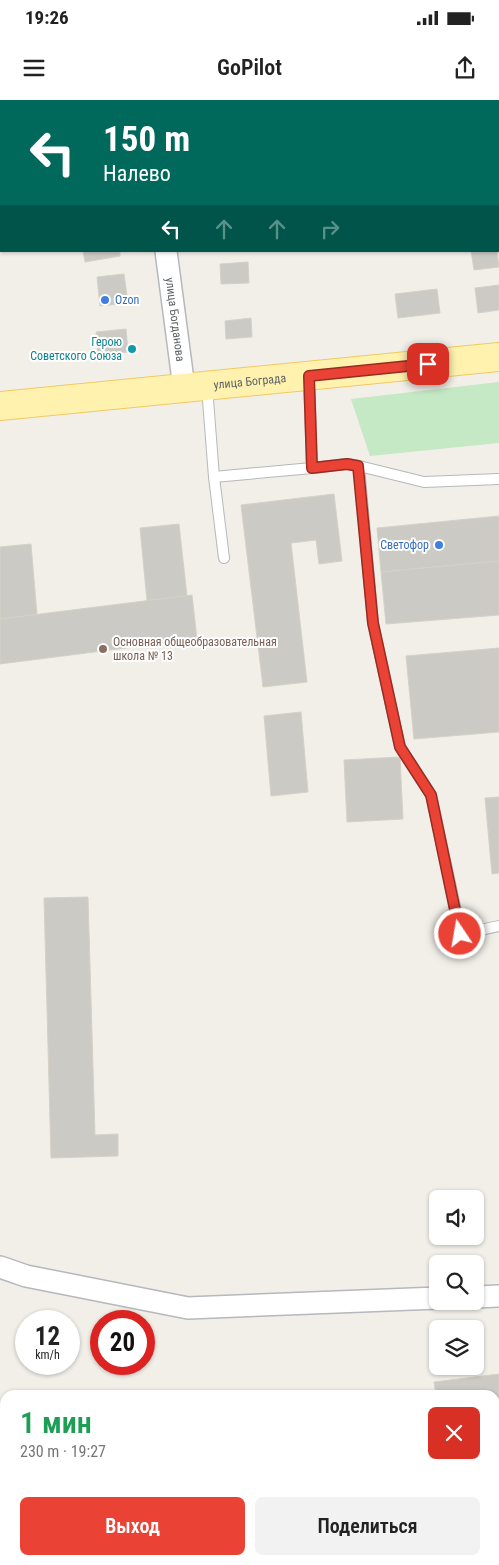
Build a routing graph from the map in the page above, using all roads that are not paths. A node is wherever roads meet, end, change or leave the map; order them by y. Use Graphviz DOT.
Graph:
graph roads {
  1 [pos="166,252"];
  2 [pos="499,357"];
  3 [pos="309,376"];
  4 [pos="195,387"];
  5 [pos="0,406"];
  6 [pos="358,466"];
  7 [pos="312,468"];
  8 [pos="214,477"];
  9 [pos="499,479"];
  10 [pos="224,558"];
  11 [pos="499,926"];
  12 [pos="0,1267"];
  13 [pos="499,1296"];
  14 [pos="484,1297"];
  15 [pos="429,1298"];
  1 -- 4 [label="street, улица Богданова"];
  2 -- 3 [label="main road, улица Бограда"];
  3 -- 4 [label="main road, улица Бограда"];
  3 -- 7 [label="lane"];
  4 -- 5 [label="main road, улица Бограда"];
  4 -- 8 [label="lane"];
  6 -- 7 [label="lane"];
  6 -- 9 [label="lane"];
  6 -- 11 [label="lane"];
  7 -- 8 [label="lane"];
  8 -- 10 [label="lane"];
  12 -- 15 [label="street"];
  13 -- 14 [label="street"];
}
